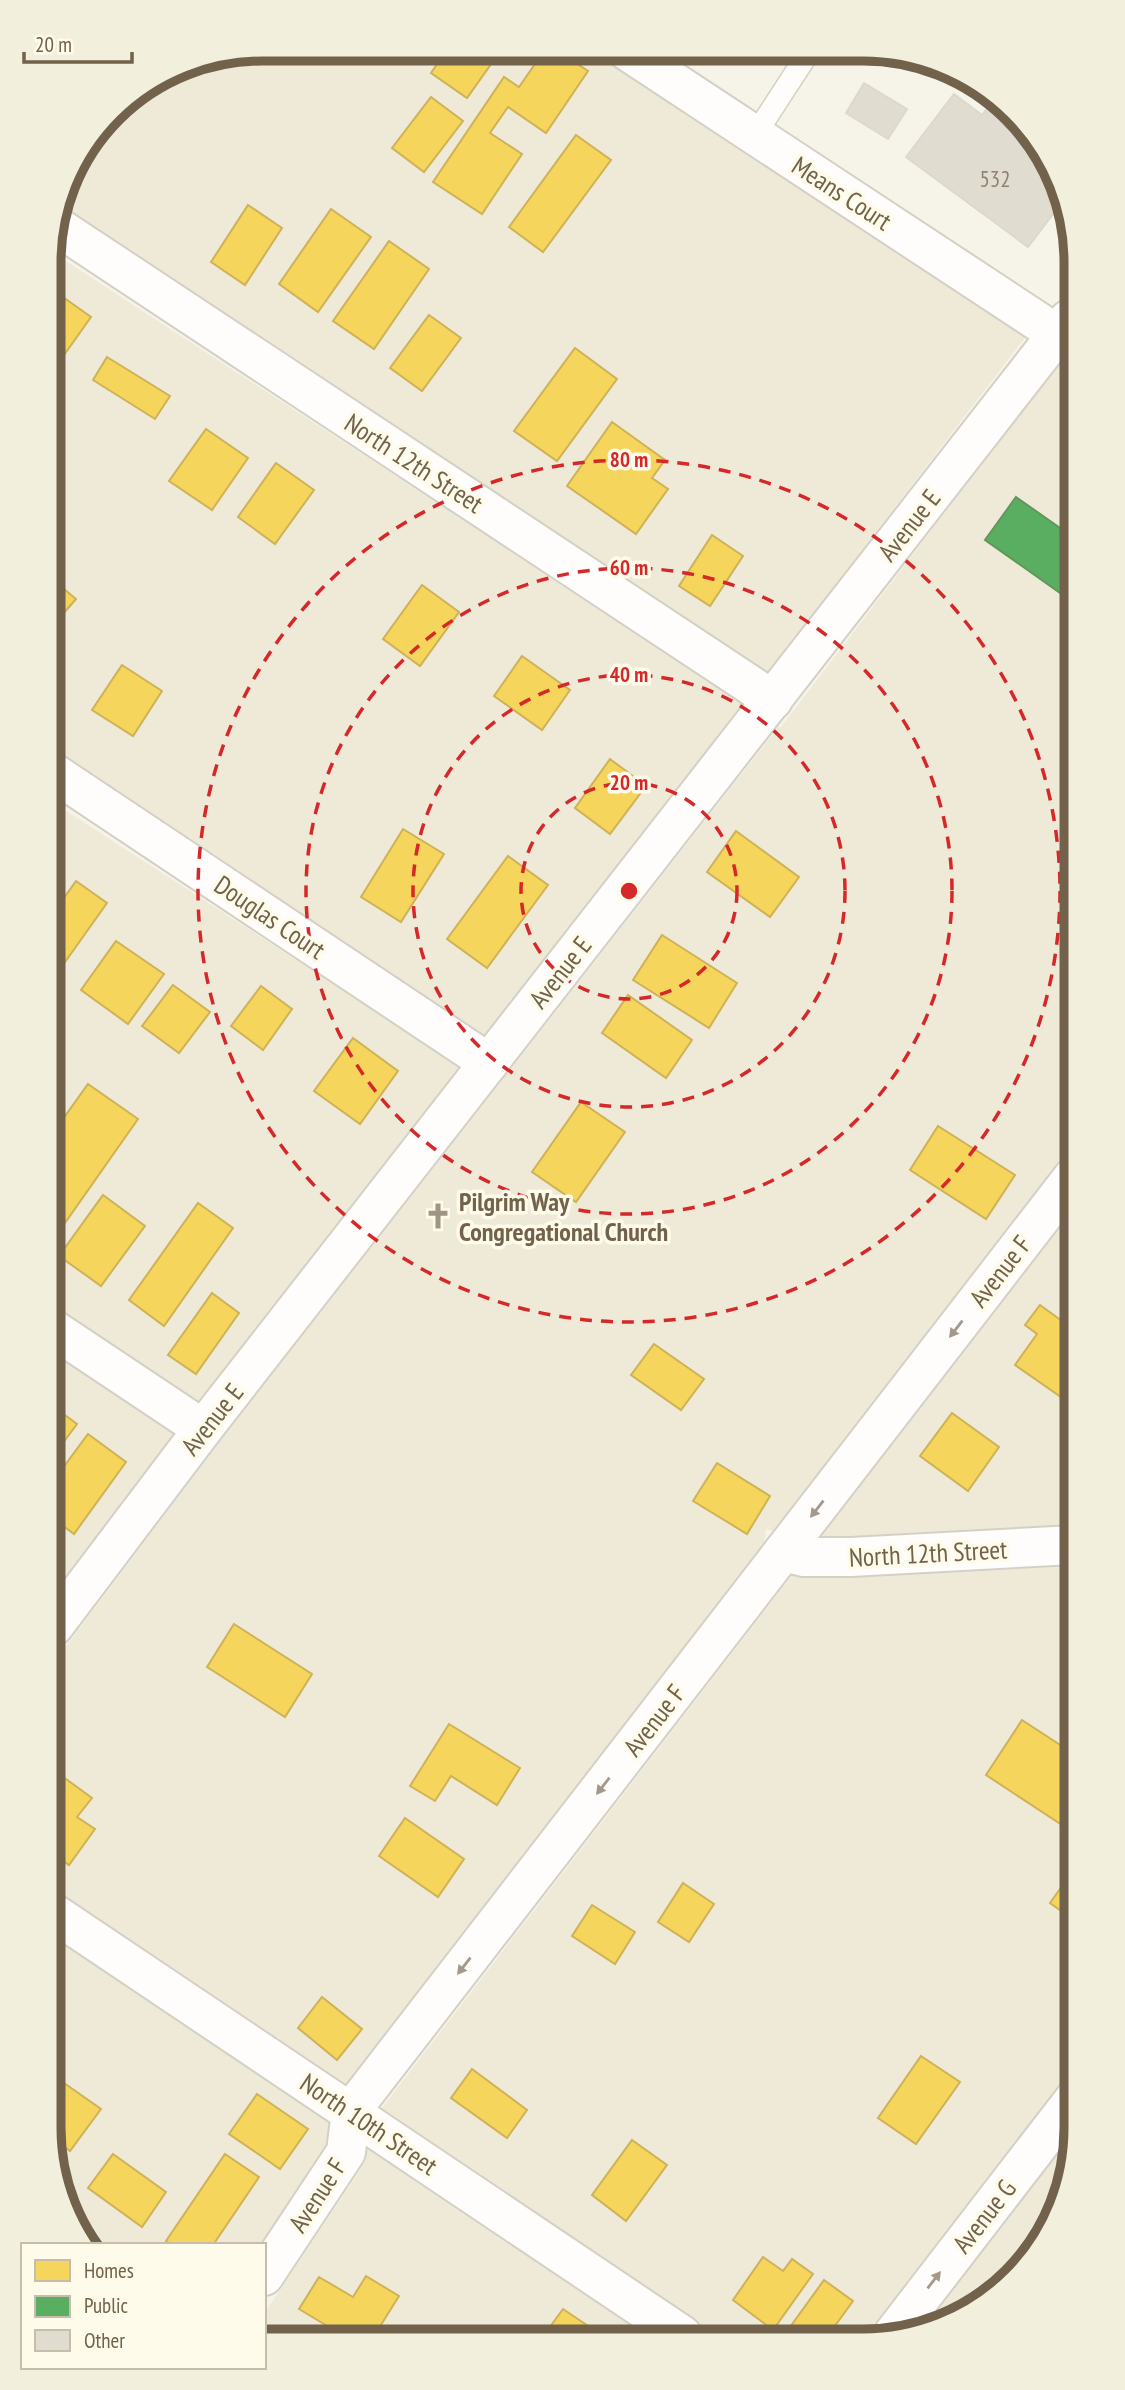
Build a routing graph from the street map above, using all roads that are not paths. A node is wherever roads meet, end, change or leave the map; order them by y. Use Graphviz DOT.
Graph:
graph roads {
  1 [pos="642,61"];
  2 [pos="803,61"];
  3 [pos="755,135"];
  4 [pos="64,231"];
  5 [pos="1063,326"];
  6 [pos="773,700"];
  7 [pos="62,778"];
  8 [pos="489,1063"];
  9 [pos="1064,1189"];
  10 [pos="61,1335"];
  11 [pos="203,1429"];
  12 [pos="1063,1546"];
  13 [pos="783,1552"];
  14 [pos="61,1616"];
  15 [pos="61,1918"];
  16 [pos="351,2111"];
  17 [pos="1063,2114"];
  18 [pos="266,2273"];
  19 [pos="900,2325"];
  20 [pos="673,2329"];
  1 -- 3 [label="street, Means Court"];
  2 -- 3 [label="lane"];
  3 -- 5 [label="street, Means Court"];
  4 -- 6 [label="street, North 12th Street"];
  5 -- 6 [label="street, Avenue E"];
  6 -- 8 [label="street, Avenue E"];
  7 -- 8 [label="street, Douglas Court"];
  8 -- 11 [label="street, Avenue E"];
  9 -- 13 [label="street, Avenue F, one-way"];
  10 -- 11 [label="street"];
  11 -- 14 [label="street, Avenue E"];
  12 -- 13 [label="street, North 12th Street"];
  13 -- 16 [label="street, Avenue F, one-way"];
  15 -- 16 [label="street, North 10th Street"];
  16 -- 18 [label="street, Avenue F"];
  16 -- 20 [label="street, North 10th Street"];
  19 -- 17 [label="street, Avenue G, one-way"];
}
